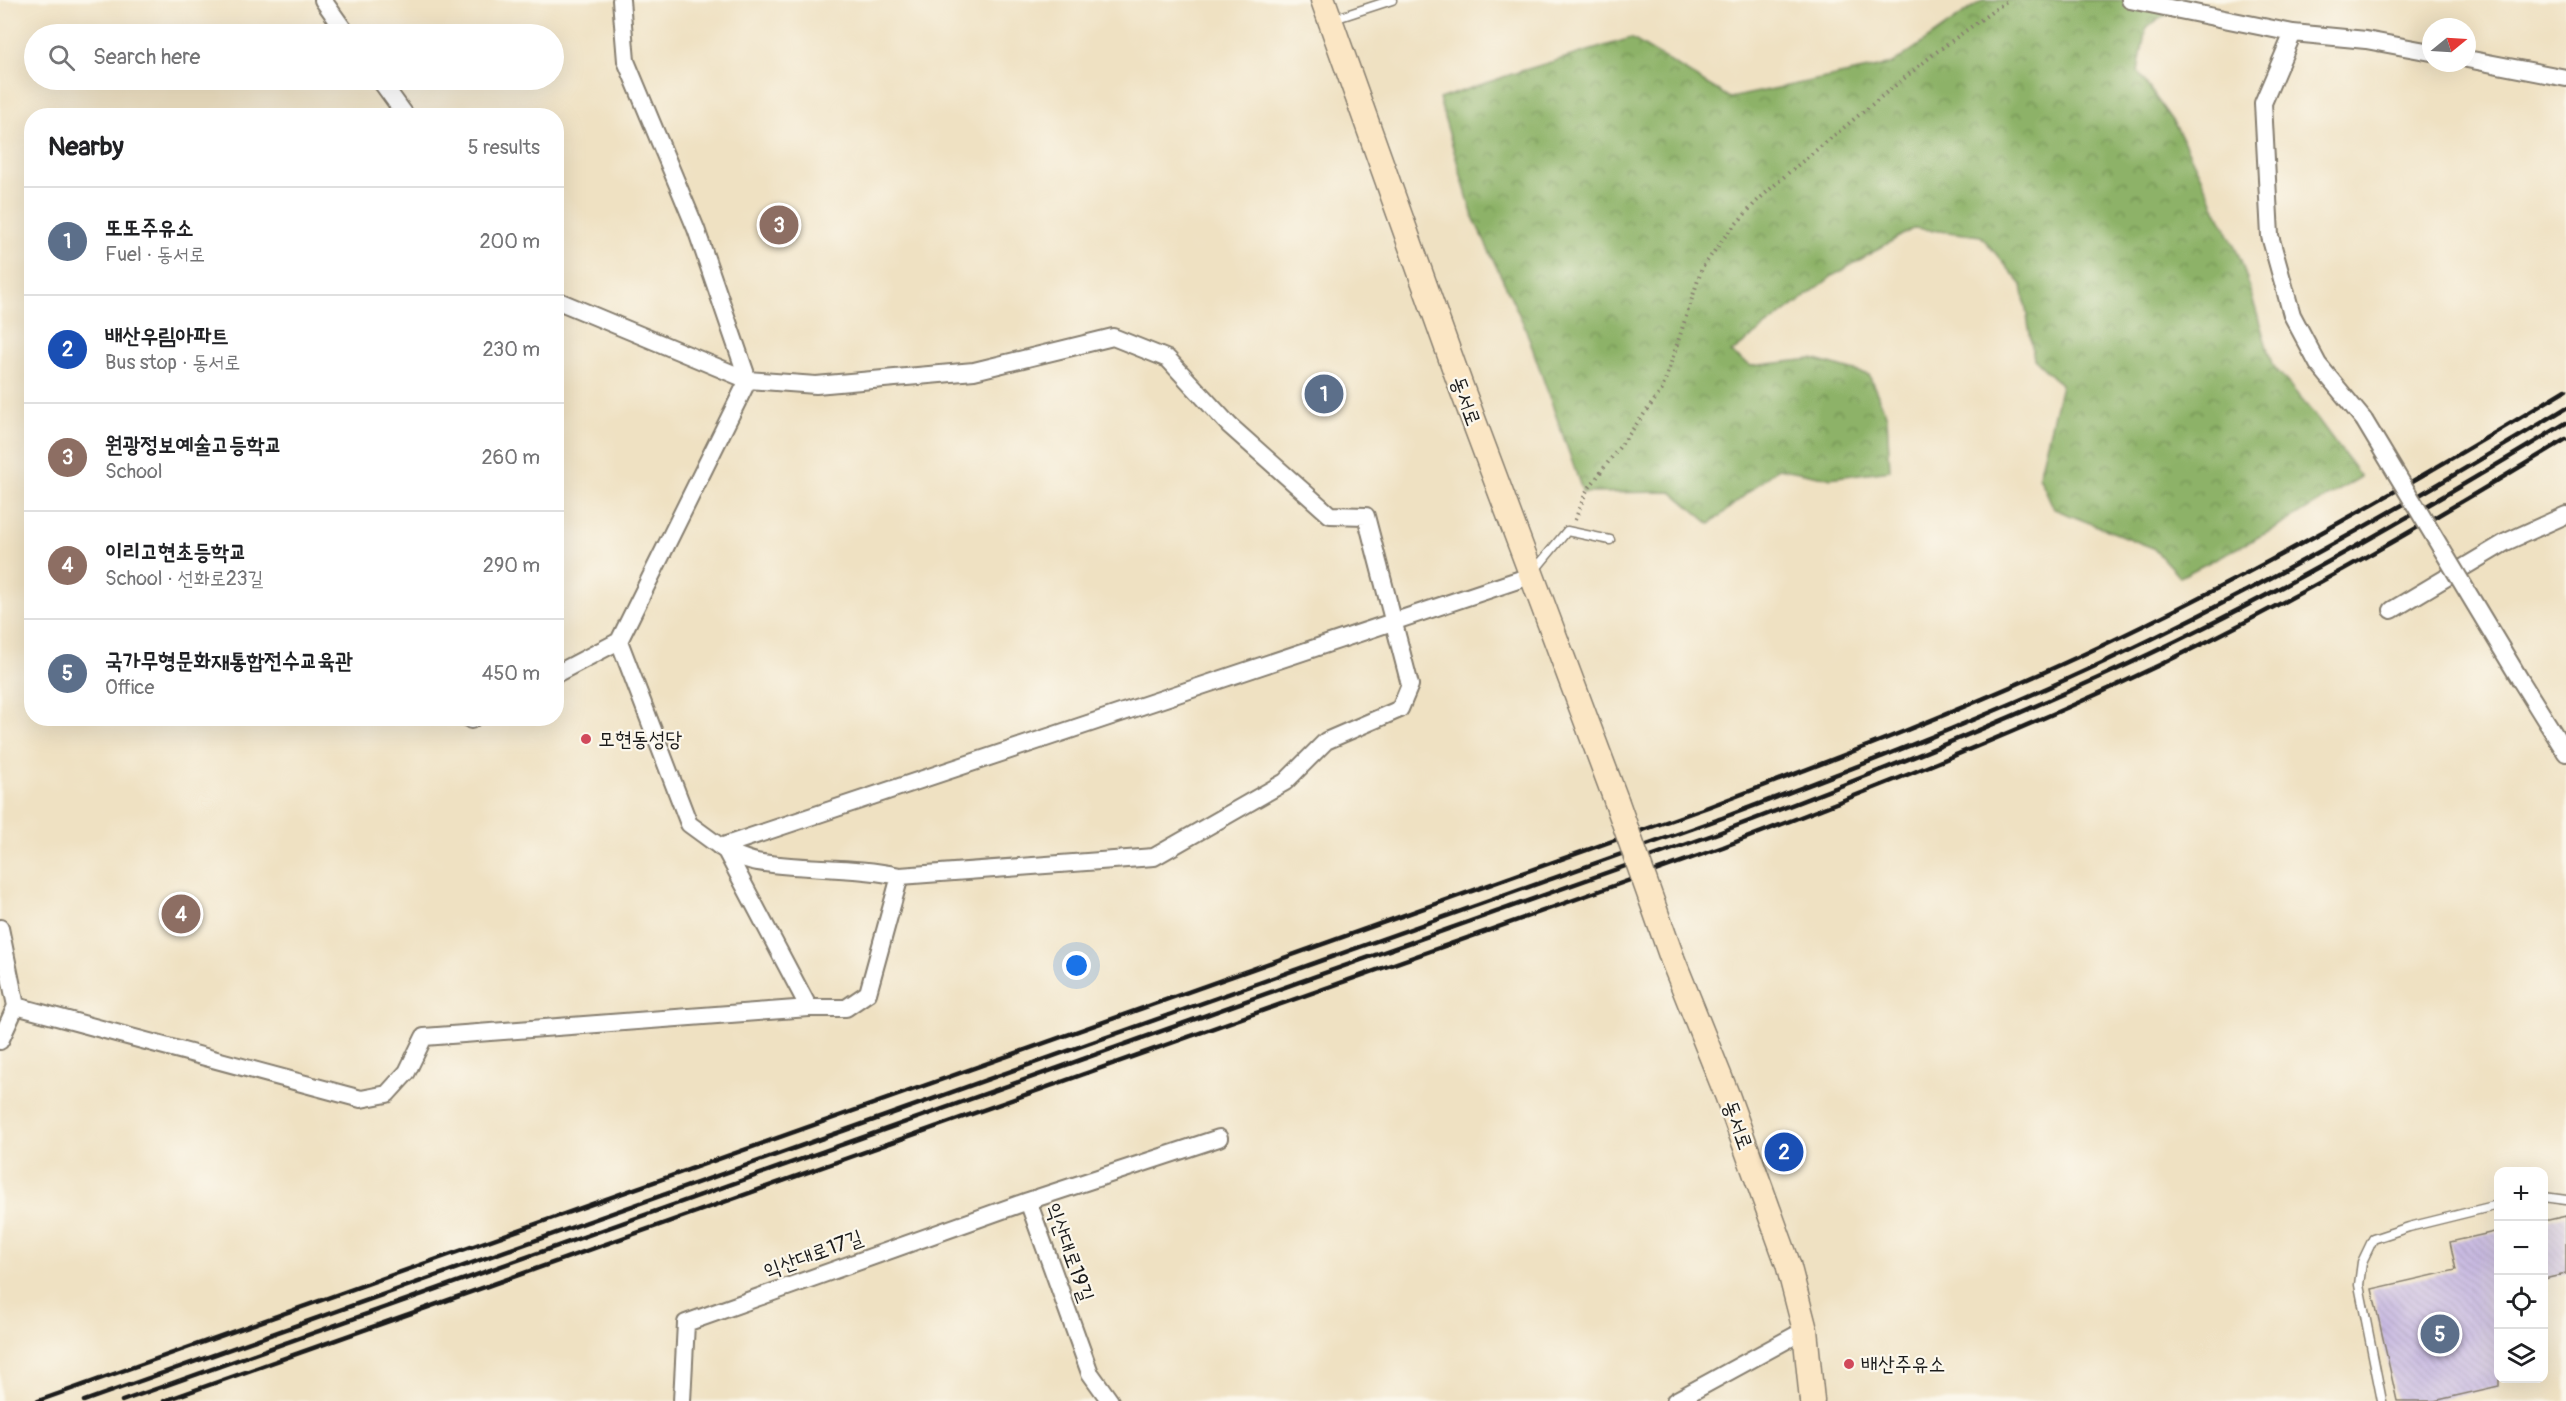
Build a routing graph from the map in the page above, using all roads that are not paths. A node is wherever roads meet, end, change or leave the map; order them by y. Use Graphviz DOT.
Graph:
graph roads {
  1 [pos="323,0"];
  2 [pos="621,0"];
  3 [pos="1392,0"];
  4 [pos="2130,0"];
  5 [pos="1327,10"];
  6 [pos="340,24"];
  7 [pos="2293,33"];
  8 [pos="2422,50"];
  9 [pos="2476,61"];
  10 [pos="2566,78"];
  11 [pos="387,90"];
  12 [pos="400,108"];
  13 [pos="564,303"];
  14 [pos="748,380"];
  15 [pos="2566,515"];
  16 [pos="1610,540"];
  17 [pos="1530,576"];
  18 [pos="2392,610"];
  19 [pos="1394,620"];
  20 [pos="619,641"];
  21 [pos="564,670"];
  22 [pos="2566,753"];
  23 [pos="723,849"];
  24 [pos="900,876"];
  25 [pos="0,928"];
  26 [pos="16,1006"];
  27 [pos="809,1008"];
  28 [pos="0,1041"];
  29 [pos="1219,1138"];
  30 [pos="2548,1198"];
  31 [pos="2566,1200"];
  32 [pos="1028,1201"];
  33 [pos="2494,1207"];
  34 [pos="1806,1330"];
  35 [pos="682,1401"];
  36 [pos="1110,1401"];
  37 [pos="1676,1401"];
  38 [pos="1812,1401"];
  39 [pos="2382,1401"];
  1 -- 6 [label="street"];
  2 -- 14 [label="street"];
  3 -- 5 [label="lane"];
  4 -- 7 [label="street"];
  5 -- 17 [label="street, 동서로"];
  7 -- 8 [label="street"];
  7 -- 22 [label="street, bridge"];
  9 -- 10 [label="street"];
  11 -- 12 [label="street"];
  13 -- 14 [label="street"];
  14 -- 19 [label="street"];
  14 -- 20 [label="street"];
  15 -- 18 [label="street"];
  16 -- 17 [label="lane"];
  17 -- 19 [label="street"];
  17 -- 34 [label="street, 동서로, bridge"];
  19 -- 23 [label="street"];
  19 -- 24 [label="street"];
  20 -- 21 [label="street"];
  20 -- 23 [label="street"];
  23 -- 24 [label="street"];
  23 -- 27 [label="street"];
  24 -- 27 [label="street"];
  25 -- 26 [label="street"];
  26 -- 27 [label="street"];
  26 -- 28 [label="street"];
  29 -- 32 [label="street, 익산대로19길"];
  30 -- 31 [label="lane"];
  32 -- 35 [label="street, 익산대로17길"];
  32 -- 36 [label="street, 익산대로19길"];
  33 -- 39 [label="lane"];
  34 -- 37 [label="street"];
  34 -- 38 [label="street, 동서로"];
}
